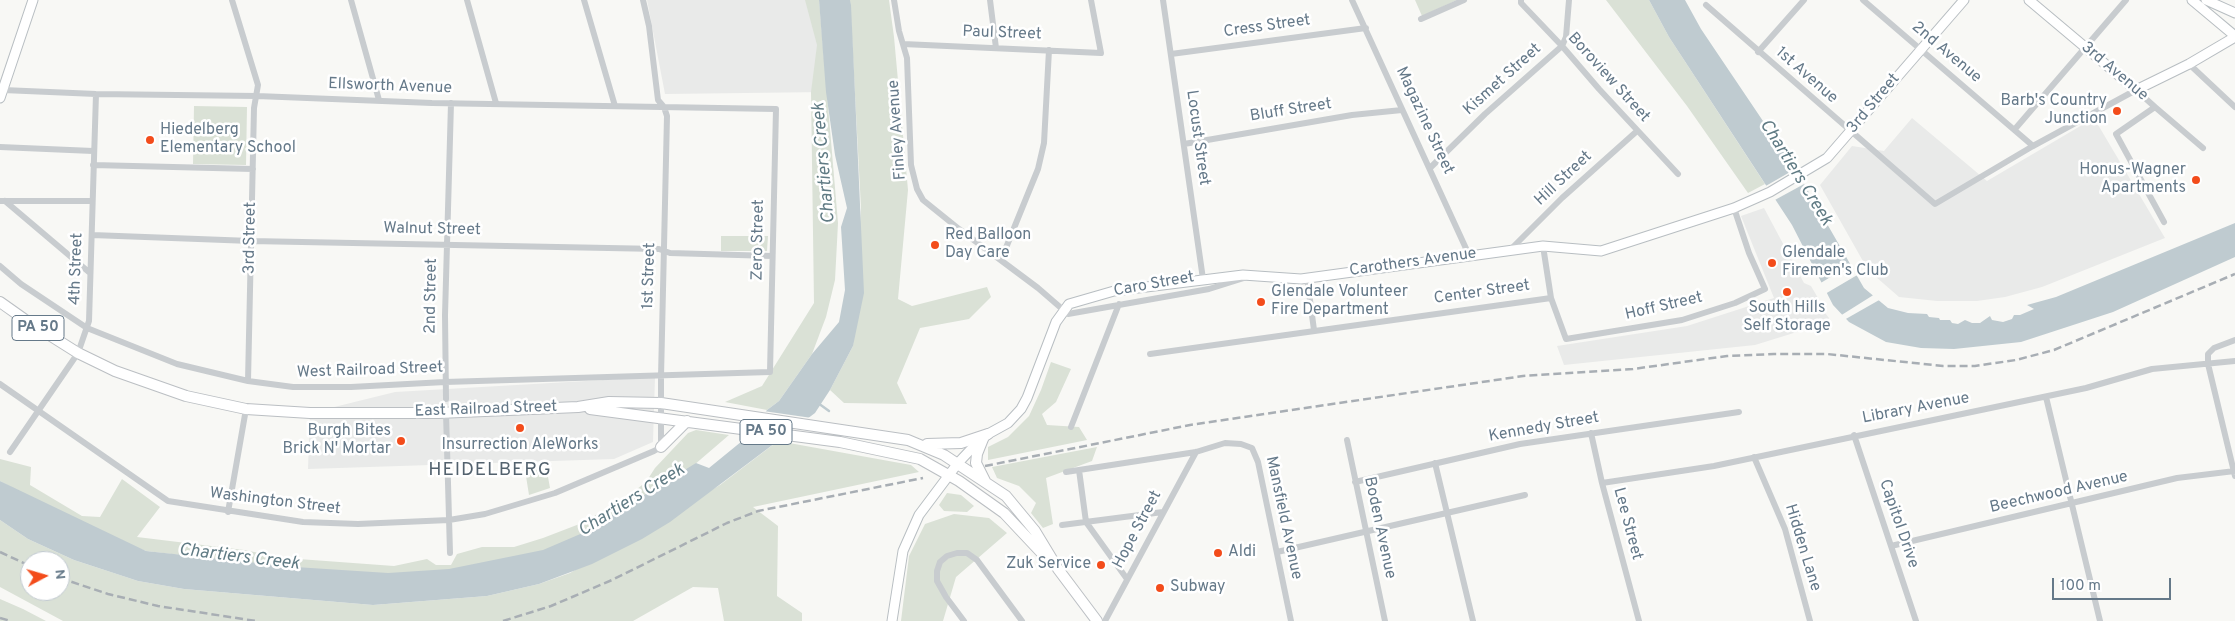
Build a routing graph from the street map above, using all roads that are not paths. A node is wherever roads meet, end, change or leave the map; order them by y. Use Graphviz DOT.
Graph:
graph roads {
  1 [pos="33,0"];
  2 [pos="232,0"];
  3 [pos="350,0"];
  4 [pos="467,0"];
  5 [pos="584,0"];
  6 [pos="643,0"];
  7 [pos="894,0"];
  8 [pos="990,0"];
  9 [pos="1091,0"];
  10 [pos="1164,0"];
  11 [pos="1352,0"];
  12 [pos="1464,0"];
  13 [pos="1521,0"];
  14 [pos="1568,0"];
  15 [pos="1804,0"];
  16 [pos="1863,0"];
  17 [pos="1964,0"];
  18 [pos="2029,0"];
  19 [pos="2126,0"];
  20 [pos="2192,0"];
  21 [pos="2206,0"];
  22 [pos="1706,5"];
  23 [pos="2235,13"];
  24 [pos="1421,19"];
  25 [pos="1366,28"];
  26 [pos="2235,36"];
  27 [pos="903,44"];
  28 [pos="1562,46"];
  29 [pos="996,48"];
  30 [pos="2085,48"];
  31 [pos="1049,50"];
  32 [pos="1921,50"];
  33 [pos="1758,52"];
  34 [pos="1171,54"];
  35 [pos="2190,64"];
  36 [pos="2136,90"];
  37 [pos="1,94"];
  38 [pos="96,94"];
  39 [pos="257,96"];
  40 [pos="379,100"];
  41 [pos="451,103"];
  42 [pos="496,103"];
  43 [pos="615,106"];
  44 [pos="664,107"];
  45 [pos="2155,107"];
  46 [pos="2235,107"];
  47 [pos="776,109"];
  48 [pos="1402,110"];
  49 [pos="2014,129"];
  50 [pos="1637,131"];
  51 [pos="1851,132"];
  52 [pos="1184,144"];
  53 [pos="2034,146"];
  54 [pos="0,147"];
  55 [pos="2203,148"];
  56 [pos="93,151"];
  57 [pos="93,165"];
  58 [pos="1430,168"];
  59 [pos="253,169"];
  60 [pos="1678,174"];
  61 [pos="1770,192"];
  62 [pos="2,201"];
  63 [pos="92,201"];
  64 [pos="1734,208"];
  65 [pos="2164,222"];
  66 [pos="92,235"];
  67 [pos="252,241"];
  68 [pos="447,244"];
  69 [pos="1543,246"];
  70 [pos="1511,249"];
  71 [pos="664,251"];
  72 [pos="1468,254"];
  73 [pos="772,256"];
  74 [pos="1001,260"];
  75 [pos="0,266"];
  76 [pos="90,273"];
  77 [pos="1250,275"];
  78 [pos="1307,278"];
  79 [pos="1203,279"];
  80 [pos="1551,298"];
  81 [pos="0,302"];
  82 [pos="1119,304"];
  83 [pos="1063,310"];
  84 [pos="87,328"];
  85 [pos="1314,330"];
  86 [pos="2235,340"];
  87 [pos="78,353"];
  88 [pos="1150,354"];
  89 [pos="2235,361"];
  90 [pos="2208,364"];
  91 [pos="770,372"];
  92 [pos="661,377"];
  93 [pos="248,381"];
  94 [pos="445,382"];
  95 [pos="0,384"];
  96 [pos="2046,397"];
  97 [pos="446,399"];
  98 [pos="661,403"];
  99 [pos="578,407"];
  100 [pos="246,409"];
  101 [pos="38,411"];
  102 [pos="1739,412"];
  103 [pos="446,413"];
  104 [pos="661,417"];
  105 [pos="689,421"];
  106 [pos="1071,427"];
  107 [pos="1591,433"];
  108 [pos="1854,435"];
  109 [pos="986,437"];
  110 [pos="1347,440"];
  111 [pos="921,444"];
  112 [pos="661,447"];
  113 [pos="10,452"];
  114 [pos="1196,452"];
  115 [pos="1754,457"];
  116 [pos="958,463"];
  117 [pos="1436,463"];
  118 [pos="1079,470"];
  119 [pos="1066,472"];
  120 [pos="2234,473"];
  121 [pos="948,474"];
  122 [pos="1356,482"];
  123 [pos="1602,483"];
  124 [pos="987,484"];
  125 [pos="1525,495"];
  126 [pos="2072,504"];
  127 [pos="228,512"];
  128 [pos="1163,512"];
  129 [pos="1448,513"];
  130 [pos="449,520"];
  131 [pos="1086,522"];
  132 [pos="1062,525"];
  133 [pos="1366,532"];
  134 [pos="1891,546"];
  135 [pos="1277,552"];
  136 [pos="450,553"];
  137 [pos="1058,569"];
  138 [pos="1127,579"];
  139 [pos="892,621"];
  140 [pos="964,621"];
  141 [pos="1022,621"];
  142 [pos="1097,621"];
  143 [pos="1105,621"];
  144 [pos="1291,621"];
  145 [pos="1385,621"];
  146 [pos="1473,621"];
  147 [pos="1639,621"];
  148 [pos="1810,621"];
  149 [pos="1916,621"];
  150 [pos="2100,621"];
  1 -- 37 [label="street"];
  2 -- 39 [label="street, 3rd Street"];
  3 -- 40 [label="street"];
  4 -- 42 [label="street"];
  5 -- 43 [label="street"];
  6 -- 44 [label="street, 1st Street"];
  7 -- 27 [label="street, Finley Avenue"];
  8 -- 29 [label="street"];
  9 -- 31 [label="street, Paul Street"];
  10 -- 34 [label="street, Locust Street"];
  11 -- 25 [label="street, Magazine Street"];
  12 -- 24 [label="street"];
  13 -- 28 [label="street, Boroview Street"];
  14 -- 28 [label="street, Kismet Street"];
  15 -- 33 [label="street"];
  16 -- 32 [label="street, 2nd Avenue"];
  17 -- 32 [label="street, 3rd Street"];
  18 -- 30 [label="street, 3rd Avenue"];
  19 -- 30 [label="street"];
  20 -- 26 [label="street"];
  21 -- 23 [label="street"];
  22 -- 33 [label="street, 1st Avenue"];
  25 -- 34 [label="street, Cress Street"];
  25 -- 48 [label="street, Magazine Street"];
  26 -- 35 [label="street"];
  27 -- 29 [label="street, Paul Street"];
  27 -- 74 [label="street, Finley Avenue"];
  28 -- 50 [label="street, Boroview Street"];
  28 -- 58 [label="street, Kismet Street"];
  29 -- 31 [label="street, Paul Street"];
  30 -- 36 [label="street, 3rd Avenue"];
  30 -- 49 [label="street"];
  31 -- 74 [label="street"];
  32 -- 49 [label="street, 2nd Avenue"];
  32 -- 51 [label="street, 3rd Street"];
  33 -- 51 [label="street, 1st Avenue"];
  34 -- 52 [label="street, Locust Street"];
  35 -- 36 [label="street"];
  35 -- 46 [label="street"];
  36 -- 45 [label="street, 3rd Avenue"];
  36 -- 53 [label="street"];
  37 -- 38 [label="street, Ellsworth Avenue"];
  38 -- 39 [label="street, Ellsworth Avenue"];
  38 -- 56 [label="street, 4th Street"];
  39 -- 40 [label="street, Ellsworth Avenue"];
  39 -- 59 [label="street, 3rd Street"];
  40 -- 41 [label="street, Ellsworth Avenue"];
  41 -- 42 [label="street, Ellsworth Avenue"];
  41 -- 68 [label="street, 2nd Street"];
  42 -- 43 [label="street, Ellsworth Avenue"];
  43 -- 44 [label="street, Ellsworth Avenue"];
  44 -- 47 [label="street, Ellsworth Avenue"];
  44 -- 71 [label="street, 1st Street"];
  45 -- 55 [label="street"];
  45 -- 65 [label="street, 3rd Avenue"];
  47 -- 73 [label="street, Zero Street"];
  48 -- 52 [label="street, Bluff Street"];
  48 -- 58 [label="street, Magazine Street"];
  49 -- 53 [label="street, 2nd Avenue"];
  50 -- 60 [label="street, Boroview Street"];
  50 -- 70 [label="street, Hill Street"];
  51 -- 53 [label="street, 1st Avenue"];
  51 -- 61 [label="street, 3rd Street"];
  52 -- 79 [label="street, Locust Street"];
  54 -- 56 [label="street"];
  56 -- 57 [label="street, 4th Street"];
  57 -- 59 [label="street"];
  57 -- 63 [label="street, 4th Street"];
  58 -- 72 [label="street, Magazine Street"];
  59 -- 67 [label="street, 3rd Street"];
  61 -- 64 [label="street, Carothers Avenue"];
  62 -- 63 [label="street"];
  62 -- 76 [label="street"];
  63 -- 66 [label="street, 4th Street"];
  64 -- 69 [label="street, Carothers Avenue"];
  64 -- 80 [label="street, Hoff Street"];
  66 -- 67 [label="street, Walnut Street"];
  66 -- 76 [label="street, 4th Street"];
  67 -- 68 [label="street, Walnut Street"];
  67 -- 93 [label="street, 3rd Street"];
  68 -- 71 [label="street, Walnut Street"];
  68 -- 94 [label="street, 2nd Street"];
  69 -- 70 [label="street, Carothers Avenue"];
  69 -- 80 [label="street"];
  70 -- 72 [label="street, Carothers Avenue"];
  71 -- 73 [label="street, Walnut Street"];
  71 -- 92 [label="street, 1st Street"];
  72 -- 78 [label="street, Carothers Avenue"];
  73 -- 91 [label="street, Zero Street"];
  74 -- 83 [label="street, Finley Avenue"];
  75 -- 84 [label="street, West Railroad Street"];
  76 -- 84 [label="street, 4th Street"];
  77 -- 78 [label="street, Carothers Avenue"];
  77 -- 79 [label="street, Carothers Avenue"];
  77 -- 82 [label="street, Caro Street"];
  78 -- 85 [label="street"];
  79 -- 83 [label="street, Carothers Avenue"];
  80 -- 85 [label="street, Center Street"];
  81 -- 87 [label="main road, East Railroad Street / PA 50"];
  82 -- 83 [label="street, Caro Street"];
  82 -- 106 [label="street"];
  83 -- 109 [label="street"];
  84 -- 87 [label="street, 4th Street"];
  84 -- 93 [label="street, West Railroad Street"];
  85 -- 88 [label="street, Center Street"];
  86 -- 90 [label="street"];
  87 -- 100 [label="main road, East Railroad Street / PA 50"];
  87 -- 101 [label="street, 4th Street"];
  89 -- 90 [label="street, Library Avenue"];
  90 -- 96 [label="street, Library Avenue"];
  90 -- 120 [label="street"];
  91 -- 92 [label="street, West Railroad Street"];
  92 -- 94 [label="street, West Railroad Street"];
  92 -- 98 [label="street, 1st Street"];
  93 -- 94 [label="street, West Railroad Street"];
  94 -- 97 [label="street, 2nd Street"];
  95 -- 101 [label="street, Washington Street"];
  96 -- 108 [label="street, Library Avenue"];
  96 -- 126 [label="street"];
  98 -- 99 [label="main road, East Railroad Street / PA 50"];
  98 -- 104 [label="street, 1st Street"];
  98 -- 111 [label="main road, East Railroad Street / PA 50"];
  99 -- 103 [label="main road, East Railroad Street / PA 50"];
  99 -- 104 [label="main road, East Railroad Street / PA 50"];
  100 -- 103 [label="main road, East Railroad Street / PA 50"];
  100 -- 127 [label="street"];
  101 -- 113 [label="street, 4th Street"];
  101 -- 127 [label="street, Washington Street"];
  102 -- 107 [label="street, Kennedy Street"];
  103 -- 130 [label="street"];
  104 -- 105 [label="main road, East Railroad Street / PA 50"];
  104 -- 112 [label="street, 1st Street"];
  105 -- 112 [label="main road"];
  105 -- 121 [label="main road, PA 50"];
  107 -- 117 [label="street, Kennedy Street"];
  107 -- 123 [label="street, Lee Street"];
  108 -- 115 [label="street, Library Avenue"];
  108 -- 134 [label="street, Capitol Drive"];
  109 -- 111 [label="main road"];
  109 -- 116 [label="street"];
  109 -- 124 [label="main road"];
  110 -- 122 [label="street, Boden Avenue"];
  111 -- 116 [label="main road, PA 50"];
  112 -- 130 [label="street, Washington Street"];
  114 -- 118 [label="street"];
  114 -- 128 [label="street, Hope Street"];
  114 -- 135 [label="street, Mansfield Avenue"];
  115 -- 123 [label="street, Library Avenue"];
  115 -- 148 [label="street, Hidden Lane"];
  116 -- 121 [label="street"];
  116 -- 124 [label="main road, PA 50"];
  117 -- 122 [label="street, Kennedy Street"];
  117 -- 129 [label="street"];
  118 -- 119 [label="street"];
  118 -- 131 [label="street"];
  120 -- 126 [label="street, Beechwood Avenue"];
  121 -- 137 [label="main road, PA 50"];
  121 -- 139 [label="street"];
  122 -- 133 [label="street, Boden Avenue"];
  123 -- 147 [label="street, Lee Street"];
  124 -- 137 [label="main road, PA 50"];
  125 -- 129 [label="street"];
  126 -- 134 [label="street, Beechwood Avenue"];
  126 -- 150 [label="street"];
  127 -- 130 [label="street, Washington Street"];
  128 -- 131 [label="street"];
  128 -- 138 [label="street, Hope Street"];
  129 -- 133 [label="street"];
  129 -- 146 [label="street"];
  130 -- 136 [label="street"];
  131 -- 132 [label="street"];
  131 -- 138 [label="street"];
  133 -- 135 [label="street"];
  133 -- 145 [label="street, Boden Avenue"];
  134 -- 149 [label="street, Capitol Drive"];
  135 -- 144 [label="street, Mansfield Avenue"];
  137 -- 142 [label="main road, PA 50"];
  138 -- 143 [label="street, Hope Street"];
  140 -- 141 [label="street"];
}
